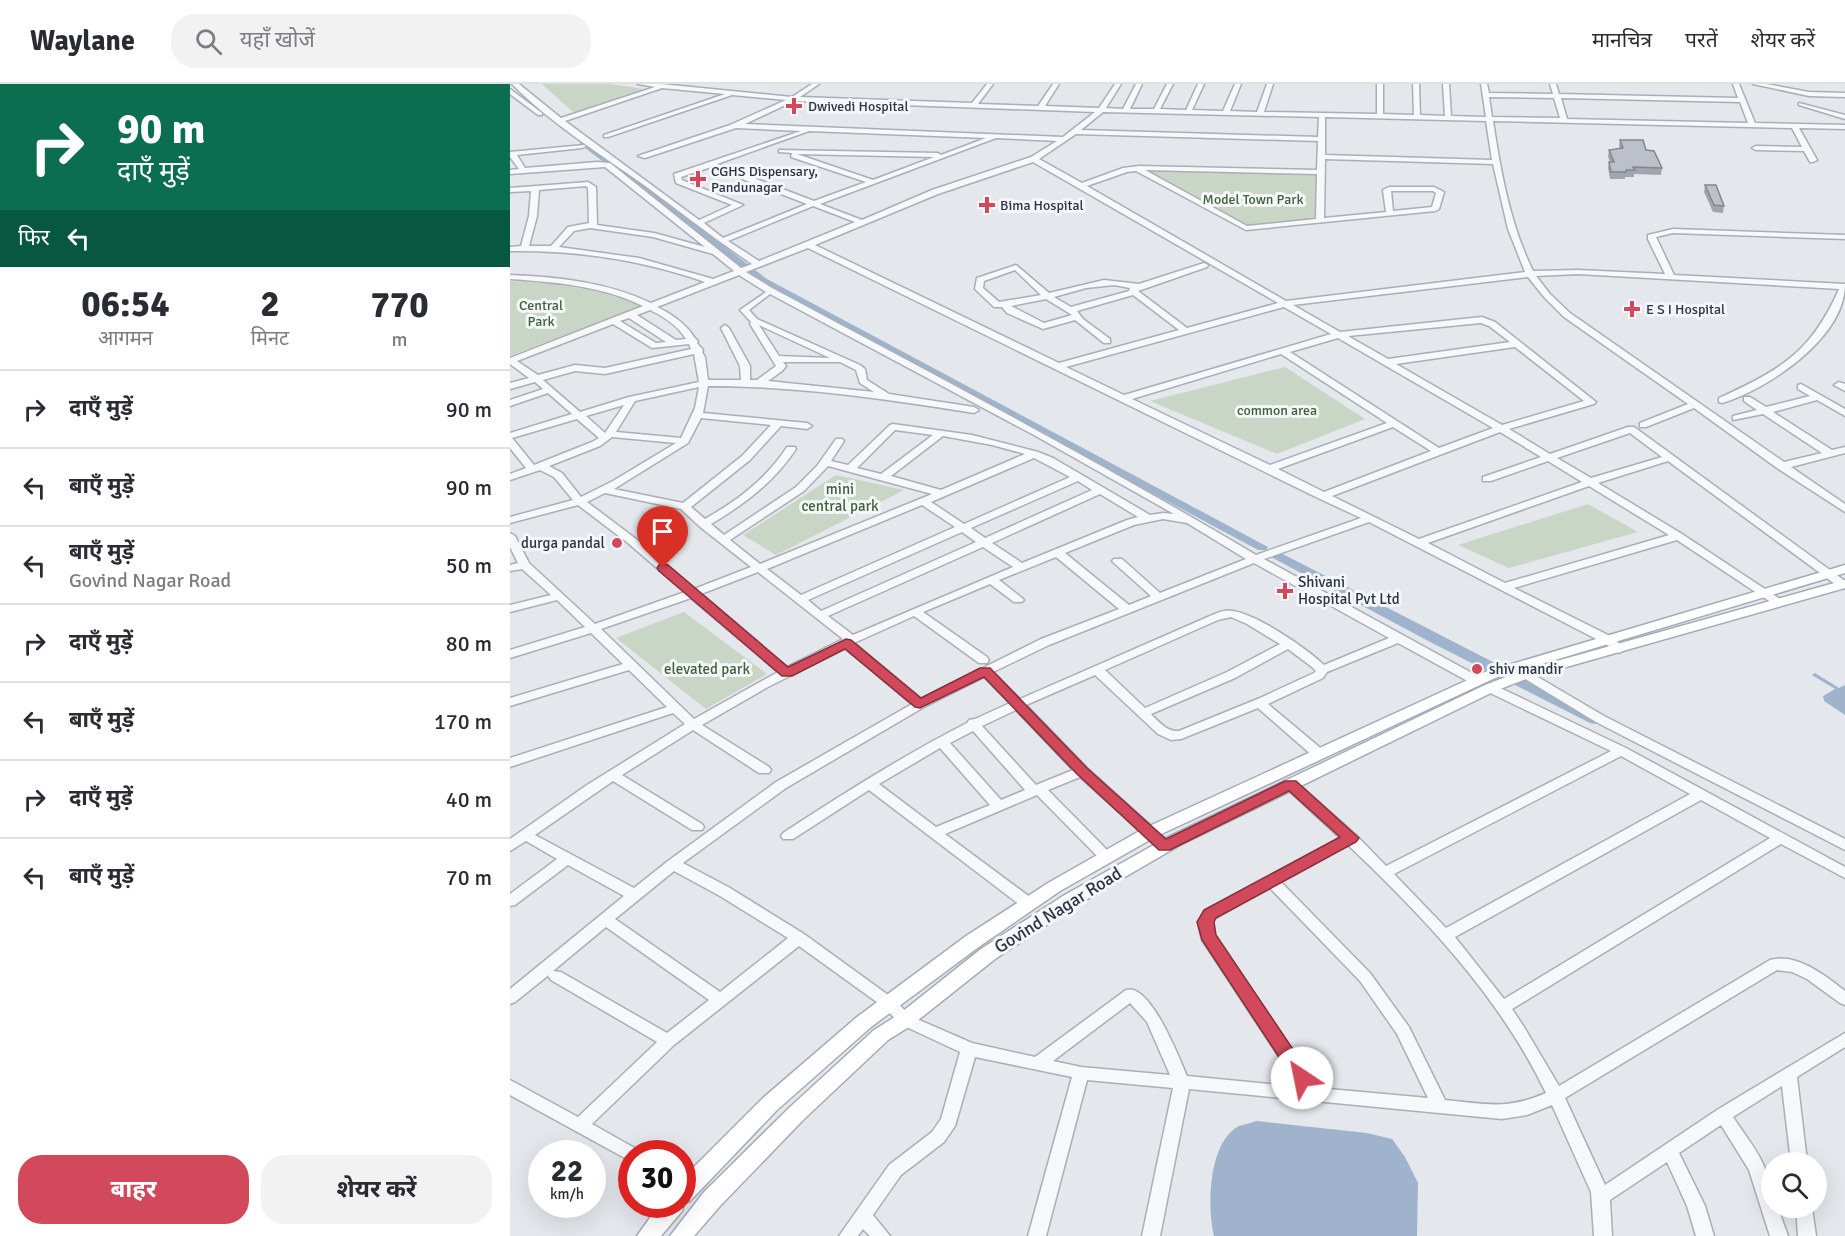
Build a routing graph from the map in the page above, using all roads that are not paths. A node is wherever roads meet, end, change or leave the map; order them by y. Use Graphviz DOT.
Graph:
graph roads {
  1 [pos="515,84"];
  2 [pos="641,84"];
  3 [pos="694,84"];
  4 [pos="816,84"];
  5 [pos="982,84"];
  6 [pos="990,84"];
  7 [pos="1056,84"];
  8 [pos="1118,84"];
  9 [pos="1139,84"];
  10 [pos="1170,84"];
  11 [pos="1201,84"];
  12 [pos="1238,84"];
  13 [pos="1270,84"];
  14 [pos="1380,84"];
  15 [pos="1416,84"];
  16 [pos="1446,84"];
  17 [pos="1484,84"];
  18 [pos="1552,84"];
  19 [pos="1736,84"];
  20 [pos="1756,84"];
  21 [pos="663,87"];
  22 [pos="684,90"];
  23 [pos="510,91"];
  24 [pos="733,94"];
  25 [pos="1486,95"];
  26 [pos="1845,95"];
  27 [pos="1556,96"];
  28 [pos="796,99"];
  29 [pos="1743,100"];
  30 [pos="1801,104"];
  31 [pos="974,105"];
  32 [pos="1040,108"];
  33 [pos="1101,110"];
  34 [pos="1126,110"];
  35 [pos="1156,111"];
  36 [pos="1188,112"];
  37 [pos="1226,112"];
  38 [pos="1260,113"];
  39 [pos="1322,115"];
  40 [pos="1380,116"];
  41 [pos="1418,117"];
  42 [pos="1448,117"];
  43 [pos="1845,117"];
  44 [pos="1490,118"];
  45 [pos="562,120"];
  46 [pos="1564,120"];
  47 [pos="1752,125"];
  48 [pos="737,126"];
  49 [pos="1794,126"];
  50 [pos="1845,127"];
  51 [pos="813,129"];
  52 [pos="1075,132"];
  53 [pos="606,136"];
  54 [pos="999,136"];
  55 [pos="1062,139"];
  56 [pos="1322,139"];
  57 [pos="764,145"];
  58 [pos="582,146"];
  59 [pos="1756,148"];
  60 [pos="1807,149"];
  61 [pos="781,151"];
  62 [pos="510,154"];
  63 [pos="946,155"];
  64 [pos="642,156"];
  65 [pos="1321,157"];
  66 [pos="1034,159"];
  67 [pos="1813,160"];
  68 [pos="1496,162"];
  69 [pos="710,164"];
  70 [pos="607,165"];
  71 [pos="1134,168"];
  72 [pos="523,170"];
  73 [pos="510,172"];
  74 [pos="1321,172"];
  75 [pos="873,182"];
  76 [pos="1082,186"];
  77 [pos="535,188"];
  78 [pos="510,190"];
  79 [pos="813,204"];
  80 [pos="1390,214"];
  81 [pos="1320,220"];
  82 [pos="861,222"];
  83 [pos="698,223"];
  84 [pos="592,225"];
  85 [pos="1845,237"];
  86 [pos="722,241"];
  87 [pos="808,245"];
  88 [pos="525,248"];
  89 [pos="510,249"];
  90 [pos="553,249"];
  91 [pos="719,255"];
  92 [pos="1004,259"];
  93 [pos="758,264"];
  94 [pos="1204,265"];
  95 [pos="1013,267"];
  96 [pos="741,271"];
  97 [pos="1531,274"];
  98 [pos="510,277"];
  99 [pos="1671,278"];
  100 [pos="713,282"];
  101 [pos="1845,287"];
  102 [pos="1136,289"];
  103 [pos="766,294"];
  104 [pos="1049,295"];
  105 [pos="1287,303"];
  106 [pos="1005,305"];
  107 [pos="652,306"];
  108 [pos="630,314"];
  109 [pos="1074,314"];
  110 [pos="614,321"];
  111 [pos="755,322"];
  112 [pos="725,328"];
  113 [pos="1186,331"];
  114 [pos="1341,334"];
  115 [pos="1107,341"];
  116 [pos="674,343"];
  117 [pos="1516,344"];
  118 [pos="697,345"];
  119 [pos="1282,351"];
  120 [pos="777,358"];
  121 [pos="511,361"];
  122 [pos="843,361"];
  123 [pos="1388,362"];
  124 [pos="1060,366"];
  125 [pos="536,378"];
  126 [pos="705,383"];
  127 [pos="746,383"];
  128 [pos="759,383"];
  129 [pos="510,386"];
  130 [pos="1801,387"];
  131 [pos="548,390"];
  132 [pos="888,397"];
  133 [pos="1818,397"];
  134 [pos="1125,398"];
  135 [pos="632,399"];
  136 [pos="1747,399"];
  137 [pos="1722,400"];
  138 [pos="510,403"];
  139 [pos="1695,405"];
  140 [pos="974,410"];
  141 [pos="1766,411"];
  142 [pos="1845,413"];
  143 [pos="696,415"];
  144 [pos="577,416"];
  145 [pos="1736,418"];
  146 [pos="779,423"];
  147 [pos="1392,424"];
  148 [pos="1643,425"];
  149 [pos="807,426"];
  150 [pos="1501,428"];
  151 [pos="941,433"];
  152 [pos="510,436"];
  153 [pos="608,436"];
  154 [pos="510,441"];
  155 [pos="685,441"];
  156 [pos="839,441"];
  157 [pos="791,448"];
  158 [pos="1845,450"];
  159 [pos="1439,452"];
  160 [pos="1034,454"];
  161 [pos="1831,454"];
  162 [pos="1548,456"];
  163 [pos="1668,458"];
  164 [pos="825,462"];
  165 [pos="1781,466"];
  166 [pos="536,468"];
  167 [pos="850,469"];
  168 [pos="1269,469"];
  169 [pos="510,477"];
  170 [pos="1079,477"];
  171 [pos="882,478"];
  172 [pos="1488,479"];
  173 [pos="1590,482"];
  174 [pos="604,490"];
  175 [pos="1101,490"];
  176 [pos="941,493"];
  177 [pos="1322,496"];
  178 [pos="579,501"];
  179 [pos="922,501"];
  180 [pos="685,507"];
  181 [pos="1845,509"];
  182 [pos="1148,518"];
  183 [pos="1370,518"];
  184 [pos="510,520"];
  185 [pos="1190,520"];
  186 [pos="703,524"];
  187 [pos="962,528"];
  188 [pos="510,536"];
  189 [pos="1678,536"];
  190 [pos="723,540"];
  191 [pos="983,543"];
  192 [pos="1418,543"];
  193 [pos="1058,553"];
  194 [pos="1255,559"];
  195 [pos="1118,561"];
  196 [pos="524,565"];
  197 [pos="761,567"];
  198 [pos="510,568"];
  199 [pos="1022,568"];
  200 [pos="1845,569"];
  201 [pos="1827,574"];
  202 [pos="993,581"];
  203 [pos="1844,584"];
  204 [pos="1504,587"];
  205 [pos="695,594"];
  206 [pos="1765,594"];
  207 [pos="559,596"];
  208 [pos="1158,597"];
  209 [pos="801,599"];
  210 [pos="1018,600"];
  211 [pos="1779,603"];
  212 [pos="510,609"];
  213 [pos="1127,609"];
  214 [pos="916,612"];
  215 [pos="821,615"];
  216 [pos="593,630"];
  217 [pos="1399,639"];
  218 [pos="849,641"];
  219 [pos="1614,644"];
  220 [pos="1287,645"];
  221 [pos="510,654"];
  222 [pos="984,665"];
  223 [pos="630,666"];
  224 [pos="1097,670"];
  225 [pos="1323,670"];
  226 [pos="787,674"];
  227 [pos="1502,678"];
  228 [pos="510,702"];
  229 [pos="1260,703"];
  230 [pos="920,704"];
  231 [pos="1018,704"];
  232 [pos="675,708"];
  233 [pos="1143,713"];
  234 [pos="973,723"];
  235 [pos="692,724"];
  236 [pos="941,741"];
  237 [pos="1621,751"];
  238 [pos="1319,754"];
  239 [pos="510,763"];
  240 [pos="764,770"];
  241 [pos="1082,771"];
  242 [pos="613,775"];
  243 [pos="870,784"];
  244 [pos="1290,784"];
  245 [pos="1036,790"];
  246 [pos="1701,794"];
  247 [pos="999,806"];
  248 [pos="697,827"];
  249 [pos="935,833"];
  250 [pos="1149,833"];
  251 [pos="525,835"];
  252 [pos="788,836"];
  253 [pos="1351,838"];
  254 [pos="1781,838"];
  255 [pos="1845,845"];
  256 [pos="510,846"];
  257 [pos="1165,846"];
  258 [pos="1106,857"];
  259 [pos="567,858"];
  260 [pos="673,864"];
  261 [pos="1386,872"];
  262 [pos="1845,873"];
  263 [pos="1272,881"];
  264 [pos="634,895"];
  265 [pos="510,901"];
  266 [pos="1029,904"];
  267 [pos="604,920"];
  268 [pos="1447,934"];
  269 [pos="799,938"];
  270 [pos="556,976"];
  271 [pos="510,998"];
  272 [pos="1845,999"];
  273 [pos="720,1000"];
  274 [pos="890,1004"];
  275 [pos="1504,1006"];
  276 [pos="905,1020"];
  277 [pos="1845,1039"];
  278 [pos="668,1041"];
  279 [pos="969,1049"];
  280 [pos="1038,1063"];
  281 [pos="1081,1073"];
  282 [pos="1789,1073"];
  283 [pos="1182,1083"];
  284 [pos="510,1087"];
  285 [pos="1557,1095"];
  286 [pos="1314,1096"];
  287 [pos="1440,1106"];
  288 [pos="1723,1115"];
  289 [pos="580,1125"];
  290 [pos="618,1147"];
  291 [pos="1670,1151"];
  292 [pos="1798,1152"];
  293 [pos="696,1177"];
  294 [pos="1601,1197"];
  295 [pos="862,1215"];
  296 [pos="663,1218"];
  297 [pos="1805,1218"];
  298 [pos="648,1236"];
  299 [pos="681,1236"];
  300 [pos="848,1236"];
  301 [pos="881,1236"];
  302 [pos="1037,1236"];
  303 [pos="1152,1236"];
  304 [pos="1603,1236"];
  305 [pos="1706,1236"];
  306 [pos="1779,1236"];
  307 [pos="1807,1236"];
  1 -- 45 [label="street"];
  2 -- 21 [label="street"];
  3 -- 22 [label="street"];
  4 -- 28 [label="street"];
  5 -- 6 [label="street"];
  6 -- 31 [label="street"];
  7 -- 32 [label="street"];
  8 -- 33 [label="street"];
  9 -- 34 [label="street"];
  10 -- 35 [label="street"];
  11 -- 36 [label="street"];
  12 -- 37 [label="street"];
  13 -- 38 [label="street"];
  14 -- 40 [label="street"];
  15 -- 41 [label="street"];
  16 -- 42 [label="street"];
  17 -- 25 [label="street"];
  18 -- 27 [label="street"];
  19 -- 29 [label="street"];
  20 -- 26 [label="street"];
  21 -- 22 [label="street"];
  21 -- 45 [label="street"];
  22 -- 24 [label="street"];
  23 -- 58 [label="street"];
  24 -- 28 [label="street"];
  24 -- 53 [label="street"];
  25 -- 27 [label="street"];
  25 -- 44 [label="street"];
  27 -- 29 [label="street"];
  27 -- 46 [label="street"];
  28 -- 31 [label="street"];
  28 -- 48 [label="street"];
  29 -- 47 [label="street"];
  30 -- 43 [label="street"];
  31 -- 32 [label="street"];
  32 -- 33 [label="street"];
  33 -- 34 [label="street"];
  33 -- 52 [label="street"];
  34 -- 35 [label="street"];
  35 -- 36 [label="street"];
  36 -- 37 [label="street"];
  37 -- 38 [label="street"];
  38 -- 39 [label="street"];
  39 -- 40 [label="street"];
  39 -- 56 [label="street"];
  40 -- 41 [label="street"];
  41 -- 42 [label="street"];
  42 -- 44 [label="street"];
  44 -- 46 [label="street"];
  44 -- 68 [label="street"];
  45 -- 83 [label="street"];
  46 -- 47 [label="street"];
  47 -- 49 [label="street"];
  48 -- 51 [label="street"];
  48 -- 64 [label="street"];
  49 -- 50 [label="street"];
  49 -- 60 [label="street"];
  51 -- 54 [label="street"];
  51 -- 57 [label="street"];
  52 -- 55 [label="street"];
  52 -- 56 [label="street"];
  54 -- 55 [label="street"];
  54 -- 63 [label="street"];
  55 -- 66 [label="street"];
  56 -- 65 [label="street"];
  57 -- 61 [label="street"];
  57 -- 69 [label="street"];
  58 -- 62 [label="street"];
  58 -- 70 [label="street"];
  59 -- 60 [label="street"];
  60 -- 67 [label="street"];
  61 -- 63 [label="street"];
  61 -- 75 [label="street"];
  62 -- 72 [label="street"];
  63 -- 75 [label="street"];
  65 -- 68 [label="street"];
  65 -- 74 [label="street"];
  66 -- 76 [label="street"];
  66 -- 82 [label="street"];
  68 -- 97 [label="street"];
  69 -- 79 [label="street"];
  69 -- 83 [label="street"];
  70 -- 72 [label="street"];
  70 -- 91 [label="street"];
  71 -- 74 [label="street"];
  71 -- 76 [label="street"];
  71 -- 81 [label="street"];
  72 -- 73 [label="street"];
  74 -- 81 [label="street"];
  75 -- 79 [label="street"];
  76 -- 105 [label="street"];
  77 -- 78 [label="street"];
  77 -- 84 [label="street"];
  77 -- 88 [label="street"];
  79 -- 82 [label="street"];
  79 -- 86 [label="street"];
  80 -- 80 [label="street"];
  80 -- 81 [label="street"];
  82 -- 87 [label="street"];
  83 -- 86 [label="street"];
  84 -- 90 [label="street"];
  84 -- 91 [label="street"];
  85 -- 99 [label="street"];
  86 -- 93 [label="street"];
  87 -- 93 [label="street"];
  87 -- 124 [label="street"];
  88 -- 89 [label="street"];
  88 -- 90 [label="street"];
  90 -- 100 [label="street"];
  91 -- 96 [label="street"];
  92 -- 95 [label="street"];
  93 -- 96 [label="street"];
  94 -- 102 [label="street"];
  95 -- 104 [label="street"];
  95 -- 106 [label="street"];
  96 -- 100 [label="street"];
  96 -- 185 [label="street"];
  97 -- 99 [label="street"];
  97 -- 105 [label="street"];
  97 -- 139 [label="street"];
  98 -- 107 [label="street"];
  99 -- 101 [label="street"];
  100 -- 107 [label="street"];
  101 -- 137 [label="street"];
  102 -- 104 [label="street"];
  102 -- 109 [label="street"];
  102 -- 113 [label="street"];
  103 -- 111 [label="street"];
  104 -- 106 [label="street"];
  104 -- 109 [label="street"];
  105 -- 113 [label="street"];
  105 -- 114 [label="street"];
  106 -- 109 [label="street"];
  107 -- 108 [label="street"];
  107 -- 118 [label="street"];
  108 -- 110 [label="street"];
  108 -- 116 [label="street"];
  109 -- 115 [label="street"];
  110 -- 116 [label="street"];
  110 -- 121 [label="street"];
  111 -- 120 [label="street"];
  111 -- 122 [label="street"];
  112 -- 127 [label="street"];
  113 -- 124 [label="street"];
  114 -- 117 [label="street"];
  114 -- 119 [label="street"];
  114 -- 123 [label="street"];
  116 -- 118 [label="street"];
  117 -- 123 [label="street"];
  117 -- 150 [label="street"];
  118 -- 125 [label="street"];
  118 -- 126 [label="street"];
  119 -- 134 [label="street"];
  119 -- 147 [label="street"];
  120 -- 122 [label="street"];
  120 -- 128 [label="street"];
  121 -- 125 [label="street"];
  122 -- 132 [label="street"];
  123 -- 150 [label="street"];
  124 -- 134 [label="street"];
  125 -- 129 [label="street"];
  125 -- 131 [label="street"];
  126 -- 127 [label="street"];
  126 -- 135 [label="street"];
  126 -- 143 [label="street"];
  127 -- 128 [label="street"];
  128 -- 132 [label="street"];
  130 -- 133 [label="street"];
  131 -- 138 [label="street"];
  131 -- 144 [label="street"];
  132 -- 140 [label="street"];
  133 -- 141 [label="street"];
  133 -- 142 [label="street"];
  134 -- 168 [label="street"];
  135 -- 144 [label="street"];
  135 -- 153 [label="street"];
  136 -- 141 [label="street"];
  139 -- 148 [label="street"];
  139 -- 165 [label="street"];
  141 -- 145 [label="street"];
  141 -- 161 [label="street"];
  143 -- 146 [label="street"];
  143 -- 155 [label="street"];
  144 -- 152 [label="street"];
  144 -- 153 [label="street"];
  146 -- 149 [label="street"];
  146 -- 180 [label="street"];
  147 -- 159 [label="street"];
  147 -- 168 [label="street"];
  150 -- 159 [label="street"];
  150 -- 162 [label="street"];
  151 -- 160 [label="street"];
  151 -- 167 [label="street"];
  151 -- 171 [label="street"];
  153 -- 155 [label="street"];
  153 -- 166 [label="street"];
  154 -- 166 [label="street"];
  155 -- 174 [label="street"];
  156 -- 164 [label="street"];
  157 -- 186 [label="street"];
  158 -- 161 [label="street"];
  159 -- 177 [label="street"];
  160 -- 170 [label="street"];
  160 -- 176 [label="street"];
  161 -- 165 [label="street"];
  162 -- 163 [label="street"];
  162 -- 172 [label="street"];
  162 -- 173 [label="street"];
  163 -- 173 [label="street"];
  163 -- 201 [label="street"];
  164 -- 167 [label="street"];
  164 -- 190 [label="street"];
  165 -- 181 [label="street"];
  166 -- 169 [label="street"];
  166 -- 178 [label="street"];
  167 -- 171 [label="street"];
  168 -- 177 [label="street"];
  170 -- 175 [label="street"];
  170 -- 187 [label="street"];
  171 -- 176 [label="street"];
  173 -- 189 [label="street"];
  173 -- 192 [label="street"];
  174 -- 178 [label="street"];
  174 -- 180 [label="street"];
  175 -- 182 [label="street"];
  175 -- 191 [label="street"];
  176 -- 179 [label="street"];
  177 -- 183 [label="street"];
  178 -- 184 [label="street"];
  178 -- 205 [label="street"];
  179 -- 187 [label="street"];
  179 -- 197 [label="street"];
  180 -- 186 [label="street"];
  182 -- 185 [label="street"];
  182 -- 193 [label="street"];
  183 -- 192 [label="street"];
  183 -- 194 [label="street"];
  185 -- 194 [label="street"];
  186 -- 190 [label="street"];
  187 -- 191 [label="street"];
  187 -- 209 [label="street"];
  188 -- 196 [label="street"];
  189 -- 204 [label="street"];
  189 -- 206 [label="street"];
  190 -- 197 [label="street"];
  191 -- 199 [label="street"];
  191 -- 215 [label="street"];
  192 -- 204 [label="street"];
  193 -- 199 [label="street"];
  193 -- 213 [label="street"];
  194 -- 208 [label="street"];
  194 -- 217 [label="street"];
  195 -- 208 [label="street"];
  196 -- 198 [label="street"];
  196 -- 207 [label="street"];
  197 -- 205 [label="street"];
  197 -- 209 [label="street"];
  199 -- 202 [label="street"];
  200 -- 201 [label="main road"];
  201 -- 203 [label="street"];
  201 -- 206 [label="main road"];
  202 -- 210 [label="street"];
  202 -- 214 [label="street"];
  203 -- 211 [label="main road"];
  204 -- 219 [label="street"];
  205 -- 216 [label="street"];
  205 -- 226 [label="street"];
  206 -- 211 [label="street"];
  206 -- 219 [label="main road"];
  207 -- 212 [label="street"];
  207 -- 216 [label="street"];
  208 -- 213 [label="street"];
  209 -- 215 [label="street"];
  211 -- 219 [label="main road"];
  213 -- 222 [label="street"];
  214 -- 218 [label="street"];
  214 -- 222 [label="street"];
  215 -- 218 [label="street"];
  216 -- 221 [label="street"];
  216 -- 223 [label="street"];
  217 -- 225 [label="street"];
  217 -- 227 [label="street"];
  218 -- 226 [label="street"];
  218 -- 230 [label="street"];
  219 -- 227 [label="main road"];
  220 -- 224 [label="street"];
  220 -- 225 [label="street"];
  220 -- 233 [label="street"];
  222 -- 230 [label="street"];
  222 -- 231 [label="street"];
  223 -- 228 [label="street"];
  223 -- 232 [label="street"];
  224 -- 231 [label="street"];
  224 -- 233 [label="street"];
  225 -- 229 [label="street"];
  226 -- 235 [label="street"];
  227 -- 237 [label="street"];
  227 -- 238 [label="main road, Govind Nagar Road"];
  227 -- 244 [label="main road, Govind Nagar Road"];
  227 -- 255 [label="street"];
  229 -- 233 [label="street"];
  229 -- 238 [label="street"];
  230 -- 260 [label="street"];
  231 -- 234 [label="street"];
  231 -- 241 [label="street"];
  232 -- 235 [label="street"];
  232 -- 239 [label="street"];
  234 -- 236 [label="street"];
  234 -- 245 [label="street"];
  235 -- 240 [label="street"];
  235 -- 242 [label="street"];
  236 -- 243 [label="street"];
  236 -- 247 [label="street"];
  237 -- 246 [label="street"];
  237 -- 261 [label="street"];
  238 -- 250 [label="main road, Govind Nagar Road"];
  241 -- 245 [label="street"];
  241 -- 250 [label="street"];
  242 -- 248 [label="street"];
  242 -- 251 [label="street"];
  243 -- 249 [label="street"];
  243 -- 252 [label="street"];
  244 -- 253 [label="street"];
  244 -- 257 [label="main road, Govind Nagar Road"];
  245 -- 247 [label="street"];
  245 -- 258 [label="street"];
  246 -- 254 [label="street"];
  246 -- 268 [label="street"];
  247 -- 249 [label="street"];
  249 -- 266 [label="street"];
  250 -- 257 [label="street"];
  250 -- 258 [label="main road, Govind Nagar Road"];
  251 -- 256 [label="street"];
  251 -- 259 [label="street"];
  253 -- 261 [label="street"];
  253 -- 263 [label="street"];
  254 -- 262 [label="street"];
  254 -- 275 [label="street"];
  257 -- 276 [label="main road, Govind Nagar Road"];
  258 -- 266 [label="main road, Govind Nagar Road"];
  259 -- 264 [label="street"];
  259 -- 265 [label="street"];
  260 -- 264 [label="street"];
  260 -- 269 [label="street"];
  261 -- 268 [label="street"];
  263 -- 286 [label="street"];
  263 -- 287 [label="street"];
  264 -- 267 [label="street"];
  266 -- 274 [label="main road, Govind Nagar Road"];
  267 -- 271 [label="street"];
  267 -- 273 [label="street"];
  268 -- 275 [label="street"];
  269 -- 273 [label="street"];
  269 -- 274 [label="street"];
  270 -- 278 [label="street"];
  272 -- 285 [label="street"];
  273 -- 278 [label="street"];
  274 -- 276 [label="street"];
  274 -- 293 [label="main road, Govind Nagar Road"];
  275 -- 285 [label="street"];
  276 -- 279 [label="street"];
  276 -- 299 [label="main road, Govind Nagar Road"];
  277 -- 282 [label="street"];
  278 -- 289 [label="street"];
  279 -- 280 [label="street"];
  279 -- 295 [label="street"];
  280 -- 281 [label="street"];
  280 -- 283 [label="street"];
  281 -- 283 [label="street"];
  281 -- 302 [label="street"];
  282 -- 288 [label="street"];
  282 -- 292 [label="street"];
  283 -- 286 [label="street"];
  283 -- 303 [label="street"];
  284 -- 289 [label="street"];
  285 -- 287 [label="street"];
  285 -- 294 [label="street"];
  286 -- 287 [label="street"];
  288 -- 291 [label="street"];
  288 -- 306 [label="street"];
  289 -- 290 [label="street"];
  291 -- 294 [label="street"];
  291 -- 305 [label="street"];
  294 -- 304 [label="street"];
  295 -- 300 [label="street"];
  295 -- 301 [label="street"];
  296 -- 298 [label="main road"];
  297 -- 307 [label="street"];
}
